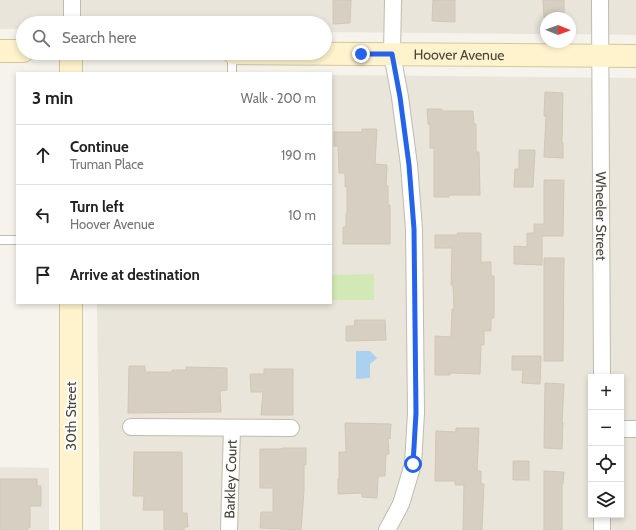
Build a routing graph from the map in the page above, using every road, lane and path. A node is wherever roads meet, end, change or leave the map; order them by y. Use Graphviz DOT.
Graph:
graph roads {
  1 [pos="72,0"];
  2 [pos="393,0"];
  3 [pos="600,0"];
  4 [pos="72,16"];
  5 [pos="0,51"];
  6 [pos="16,51"];
  7 [pos="332,54"];
  8 [pos="392,54"];
  9 [pos="600,56"];
  10 [pos="636,56"];
  11 [pos="72,60"];
  12 [pos="233,60"];
  13 [pos="72,72"];
  14 [pos="232,72"];
  15 [pos="0,240"];
  16 [pos="16,240"];
  17 [pos="72,304"];
  18 [pos="602,374"];
  19 [pos="131,427"];
  20 [pos="232,428"];
  21 [pos="291,428"];
  22 [pos="624,429"];
  23 [pos="636,429"];
  24 [pos="602,518"];
  25 [pos="72,530"];
  26 [pos="229,530"];
  27 [pos="386,530"];
  28 [pos="602,530"];
  1 -- 4 [label="street"];
  2 -- 8 [label="street"];
  3 -- 9 [label="street, Wheeler Street"];
  5 -- 6 [label="street"];
  7 -- 8 [label="street, Hoover Avenue"];
  8 -- 9 [label="street, Hoover Avenue"];
  8 -- 27 [label="street"];
  9 -- 10 [label="street, Hoover Avenue"];
  9 -- 18 [label="street, Wheeler Street"];
  11 -- 13 [label="street"];
  12 -- 14 [label="lane"];
  15 -- 16 [label="lane"];
  17 -- 25 [label="street, 30th Street"];
  19 -- 20 [label="street, Barkley Court"];
  20 -- 21 [label="street, Barkley Court"];
  20 -- 26 [label="street, Barkley Court"];
  22 -- 23 [label="street"];
  24 -- 28 [label="street"];
}
